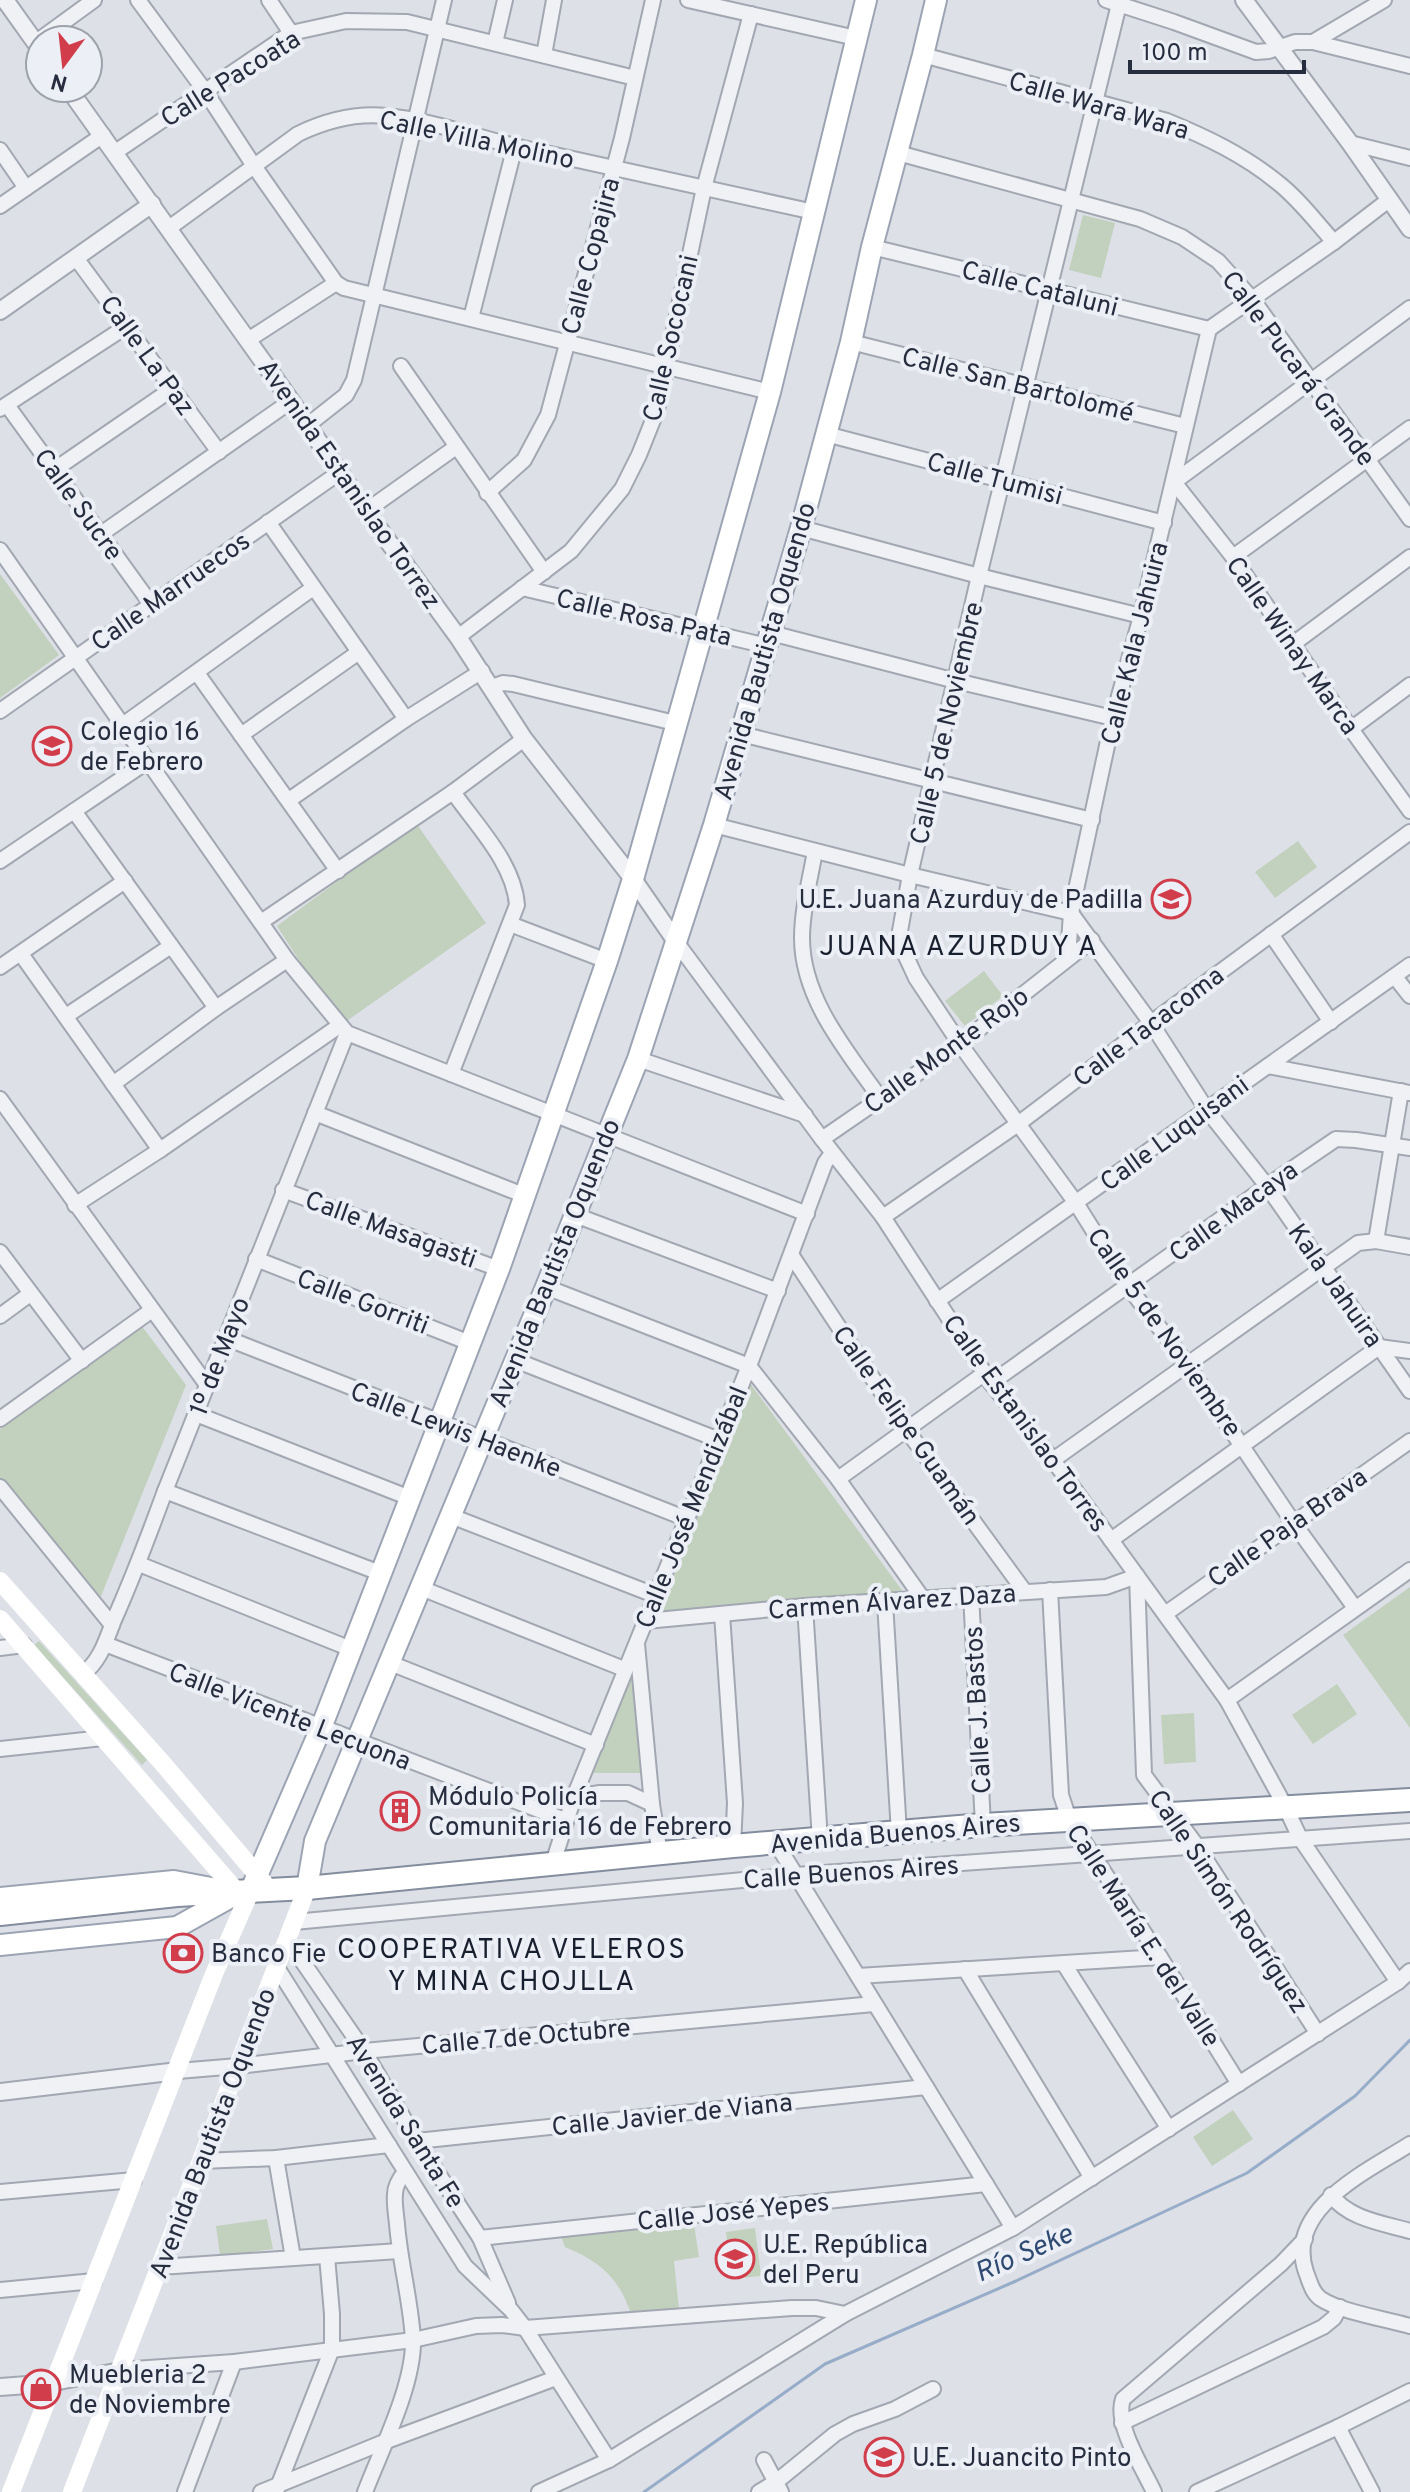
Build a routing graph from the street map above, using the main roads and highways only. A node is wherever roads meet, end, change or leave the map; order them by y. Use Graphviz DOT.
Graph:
graph roads {
  1 [pos="866,0"];
  2 [pos="936,0"];
  3 [pos="0,1581"];
  4 [pos="0,1619"];
  5 [pos="1410,1800"];
  6 [pos="254,1888"];
  7 [pos="307,1888"];
  8 [pos="0,1898"];
  9 [pos="0,1914"];
  10 [pos="0,1928"];
  11 [pos="0,1945"];
  12 [pos="8,2488"];
  13 [pos="72,2492"];
  1 -- 6 [label="main road, Avenida Bautista Oquendo"];
  2 -- 7 [label="main road, Avenida Bautista Oquendo"];
  3 -- 6 [label="main road"];
  4 -- 6 [label="main road"];
  5 -- 7 [label="highway, Avenida Buenos Aires"];
  6 -- 7 [label="highway, Avenida Buenos Aires"];
  6 -- 8 [label="main road, Avenida Buenos Aires"];
  6 -- 9 [label="highway, Avenida Buenos Aires"];
  6 -- 10 [label="highway, Avenida Buenos Aires"];
  6 -- 11 [label="main road, Avenida Buenos Aires"];
  6 -- 12 [label="main road, Avenida Bautista Oquendo"];
  7 -- 13 [label="main road, Avenida Bautista Oquendo"];
}
